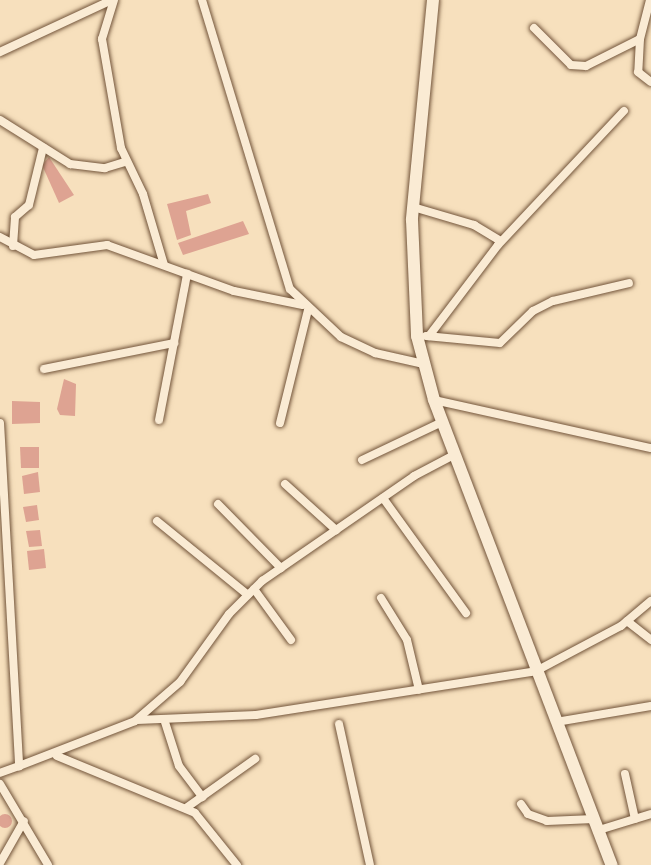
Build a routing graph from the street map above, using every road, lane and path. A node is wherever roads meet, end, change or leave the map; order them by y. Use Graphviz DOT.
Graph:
graph roads {
  1 [pos="202,0"];
  2 [pos="433,0"];
  3 [pos="650,0"];
  4 [pos="106,1"];
  5 [pos="534,28"];
  6 [pos="640,39"];
  7 [pos="0,52"];
  8 [pos="651,82"];
  9 [pos="624,111"];
  10 [pos="0,120"];
  11 [pos="43,148"];
  12 [pos="125,162"];
  13 [pos="413,207"];
  14 [pos="0,237"];
  15 [pos="501,241"];
  16 [pos="13,246"];
  17 [pos="164,265"];
  18 [pos="187,274"];
  19 [pos="629,283"];
  20 [pos="306,308"];
  21 [pos="423,336"];
  22 [pos="174,343"];
  23 [pos="424,364"];
  24 [pos="44,369"];
  25 [pos="434,400"];
  26 [pos="159,420"];
  27 [pos="442,422"];
  28 [pos="0,423"];
  29 [pos="280,423"];
  30 [pos="651,448"];
  31 [pos="454,455"];
  32 [pos="362,460"];
  33 [pos="285,484"];
  34 [pos="382,498"];
  35 [pos="218,504"];
  36 [pos="157,521"];
  37 [pos="336,530"];
  38 [pos="3,533"];
  39 [pos="281,568"];
  40 [pos="251,592"];
  41 [pos="381,598"];
  42 [pos="651,601"];
  43 [pos="465,613"];
  44 [pos="627,621"];
  45 [pos="291,640"];
  46 [pos="651,640"];
  47 [pos="536,671"];
  48 [pos="419,690"];
  49 [pos="651,706"];
  50 [pos="164,719"];
  51 [pos="137,720"];
  52 [pos="556,722"];
  53 [pos="339,724"];
  54 [pos="57,756"];
  55 [pos="255,759"];
  56 [pos="19,766"];
  57 [pos="0,772"];
  58 [pos="625,774"];
  59 [pos="0,784"];
  60 [pos="202,797"];
  61 [pos="521,804"];
  62 [pos="186,808"];
  63 [pos="651,814"];
  64 [pos="635,819"];
  65 [pos="24,821"];
  66 [pos="596,824"];
  67 [pos="0,863"];
  68 [pos="48,865"];
  69 [pos="237,865"];
  70 [pos="370,865"];
  71 [pos="612,865"];
  1 -- 20 [label="street"];
  2 -- 13 [label="main road"];
  3 -- 6 [label="street"];
  4 -- 7 [label="street"];
  4 -- 12 [label="street"];
  5 -- 6 [label="street"];
  6 -- 8 [label="street"];
  9 -- 15 [label="street"];
  10 -- 11 [label="street"];
  11 -- 12 [label="street"];
  11 -- 16 [label="street"];
  12 -- 17 [label="street"];
  13 -- 15 [label="street"];
  13 -- 21 [label="main road"];
  14 -- 16 [label="street"];
  15 -- 21 [label="street"];
  16 -- 17 [label="street"];
  17 -- 18 [label="street"];
  18 -- 20 [label="street"];
  18 -- 22 [label="street"];
  19 -- 21 [label="street"];
  20 -- 23 [label="street"];
  20 -- 29 [label="street"];
  21 -- 23 [label="main road"];
  22 -- 24 [label="street"];
  22 -- 26 [label="street"];
  23 -- 25 [label="main road"];
  25 -- 27 [label="main road"];
  25 -- 30 [label="street"];
  27 -- 31 [label="main road"];
  27 -- 32 [label="street"];
  28 -- 38 [label="street"];
  31 -- 34 [label="street"];
  31 -- 47 [label="main road"];
  33 -- 37 [label="street"];
  34 -- 37 [label="street"];
  34 -- 43 [label="street"];
  35 -- 39 [label="street"];
  36 -- 40 [label="street"];
  37 -- 39 [label="street"];
  38 -- 56 [label="street"];
  39 -- 40 [label="street"];
  40 -- 45 [label="street"];
  40 -- 51 [label="street"];
  41 -- 48 [label="street"];
  42 -- 44 [label="street"];
  44 -- 46 [label="street"];
  44 -- 47 [label="street"];
  47 -- 48 [label="street"];
  47 -- 52 [label="main road"];
  48 -- 50 [label="street"];
  49 -- 52 [label="street"];
  50 -- 51 [label="street"];
  50 -- 60 [label="street"];
  51 -- 54 [label="street"];
  52 -- 66 [label="main road"];
  53 -- 70 [label="street"];
  54 -- 56 [label="street"];
  54 -- 62 [label="street"];
  55 -- 60 [label="street"];
  56 -- 57 [label="street"];
  58 -- 64 [label="street"];
  59 -- 65 [label="street"];
  60 -- 62 [label="street"];
  61 -- 66 [label="street"];
  62 -- 69 [label="street"];
  63 -- 64 [label="street"];
  64 -- 66 [label="street"];
  65 -- 67 [label="street"];
  65 -- 68 [label="street"];
  66 -- 71 [label="main road"];
}
